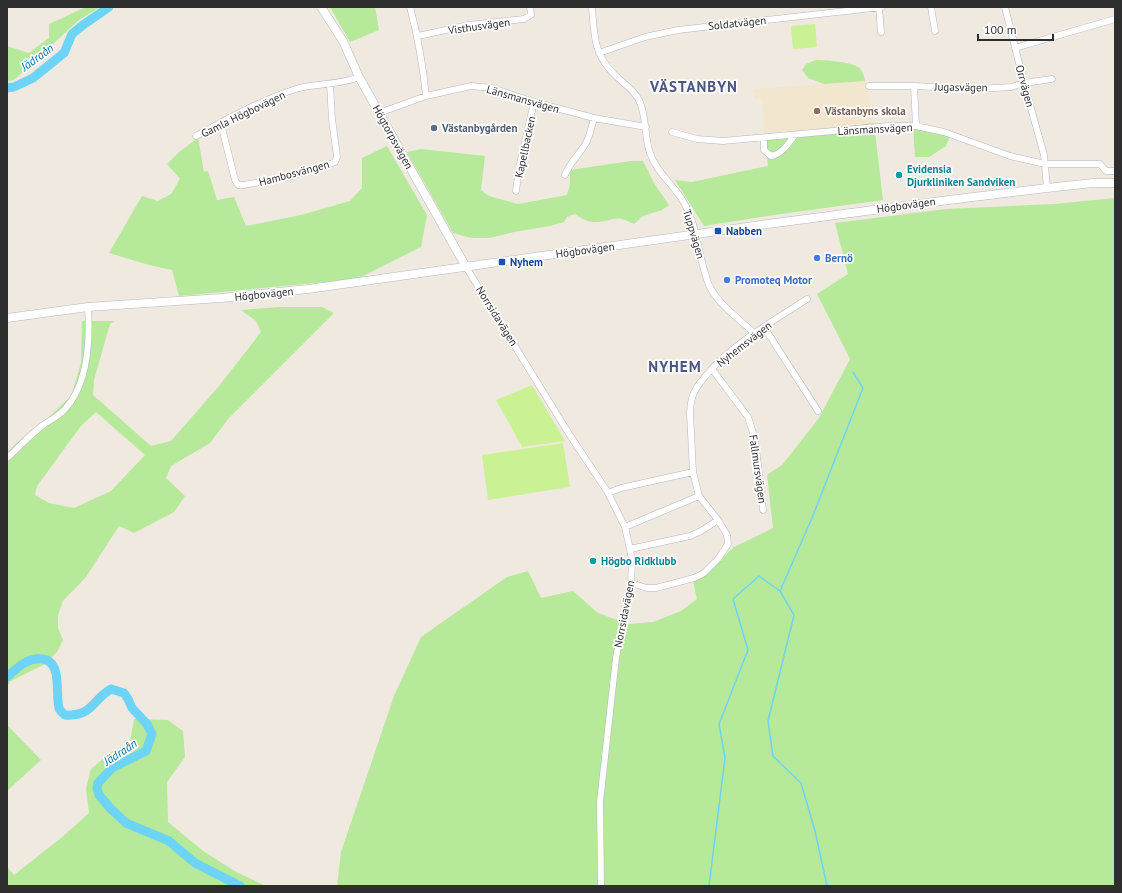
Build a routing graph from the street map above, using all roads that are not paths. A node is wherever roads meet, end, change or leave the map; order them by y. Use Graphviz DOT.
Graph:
graph roads {
  1 [pos="321,7"];
  2 [pos="410,7"];
  3 [pos="530,7"];
  4 [pos="592,7"];
  5 [pos="880,7"];
  6 [pos="930,7"];
  7 [pos="1005,7"];
  8 [pos="826,10"];
  9 [pos="1115,18"];
  10 [pos="935,31"];
  11 [pos="881,32"];
  12 [pos="418,36"];
  13 [pos="1015,48"];
  14 [pos="599,53"];
  15 [pos="359,77"];
  16 [pos="1052,79"];
  17 [pos="1024,83"];
  18 [pos="330,84"];
  19 [pos="869,86"];
  20 [pos="914,86"];
  21 [pos="426,96"];
  22 [pos="534,102"];
  23 [pos="379,113"];
  24 [pos="594,118"];
  25 [pos="221,124"];
  26 [pos="916,126"];
  27 [pos="646,127"];
  28 [pos="672,132"];
  29 [pos="795,134"];
  30 [pos="196,136"];
  31 [pos="764,138"];
  32 [pos="1045,164"];
  33 [pos="1115,171"];
  34 [pos="565,175"];
  35 [pos="1115,183"];
  36 [pos="1047,188"];
  37 [pos="516,191"];
  38 [pos="695,235"];
  39 [pos="466,267"];
  40 [pos="807,299"];
  41 [pos="88,307"];
  42 [pos="7,318"];
  43 [pos="764,327"];
  44 [pos="754,333"];
  45 [pos="712,369"];
  46 [pos="818,411"];
  47 [pos="7,458"];
  48 [pos="693,472"];
  49 [pos="608,493"];
  50 [pos="699,496"];
  51 [pos="763,510"];
  52 [pos="718,520"];
  53 [pos="624,527"];
  54 [pos="630,549"];
  55 [pos="631,583"];
  56 [pos="601,886"];
  1 -- 15 [label="main road, Högtorpsvägen"];
  2 -- 12 [label="street"];
  3 -- 12 [label="street, Visthusvägen"];
  4 -- 14 [label="street, Tuppvägen"];
  5 -- 8 [label="street, Soldatvägen"];
  5 -- 11 [label="street, Soldatvägen"];
  6 -- 10 [label="street"];
  7 -- 13 [label="street, Orrvägen"];
  8 -- 14 [label="street, Soldatvägen"];
  9 -- 13 [label="street"];
  12 -- 21 [label="street"];
  13 -- 17 [label="street, Orrvägen"];
  14 -- 27 [label="street, Tuppvägen"];
  15 -- 18 [label="street, Gamla Högbovägen"];
  15 -- 23 [label="main road, Högtorpsvägen"];
  16 -- 17 [label="street, Jugasvägen"];
  17 -- 20 [label="street, Jugasvägen"];
  17 -- 32 [label="street, Orrvägen"];
  18 -- 25 [label="street, Gamla Högbovägen"];
  18 -- 25 [label="street, Hambosvängen"];
  19 -- 20 [label="street, Jugasvägen"];
  20 -- 26 [label="street"];
  21 -- 22 [label="street, Länsmansvägen"];
  21 -- 23 [label="street, Länsmansvägen"];
  22 -- 24 [label="street, Länsmansvägen"];
  22 -- 37 [label="street, Kapellbacken"];
  23 -- 39 [label="main road, Högtorpsvägen"];
  24 -- 27 [label="street, Länsmansvägen"];
  24 -- 34 [label="street"];
  25 -- 30 [label="street, Gamla Högbovägen"];
  26 -- 29 [label="street, Länsmansvägen"];
  26 -- 32 [label="street, Länsmansvägen"];
  27 -- 38 [label="street, Tuppvägen"];
  28 -- 31 [label="street, Länsmansvägen"];
  29 -- 31 [label="street, Länsmansvägen"];
  29 -- 31 [label="street"];
  32 -- 33 [label="street"];
  32 -- 36 [label="street, Orrvägen"];
  35 -- 36 [label="main road, Högbovägen"];
  36 -- 38 [label="main road, Högbovägen"];
  38 -- 39 [label="main road, Högbovägen"];
  38 -- 44 [label="street, Tuppvägen"];
  39 -- 41 [label="main road, Högbovägen"];
  39 -- 49 [label="street, Norrsidavägen"];
  40 -- 43 [label="street, Nyhemsvägen"];
  41 -- 42 [label="main road, Högbovägen"];
  41 -- 47 [label="street"];
  43 -- 44 [label="street, Nyhemsvägen"];
  43 -- 46 [label="street"];
  44 -- 45 [label="street, Nyhemsvägen"];
  45 -- 48 [label="street, Nyhemsvägen"];
  45 -- 51 [label="street, Fallmursvägen"];
  48 -- 49 [label="street"];
  48 -- 50 [label="street, Nyhemsvägen"];
  49 -- 53 [label="street, Norrsidavägen"];
  50 -- 52 [label="street, Nyhemsvägen"];
  50 -- 53 [label="street"];
  52 -- 54 [label="street"];
  52 -- 55 [label="street"];
  53 -- 54 [label="street, Norrsidavägen"];
  54 -- 55 [label="street, Norrsidavägen"];
  55 -- 56 [label="street, Norrsidavägen"];
}
